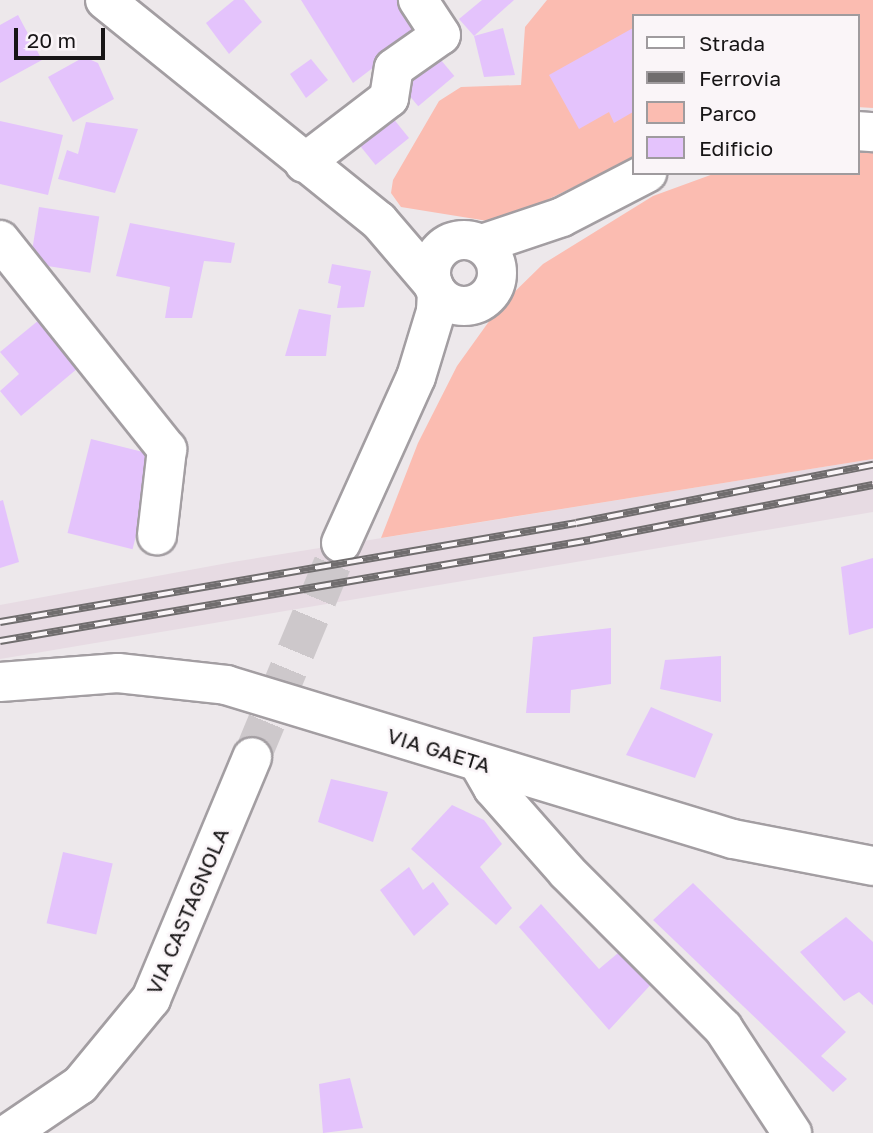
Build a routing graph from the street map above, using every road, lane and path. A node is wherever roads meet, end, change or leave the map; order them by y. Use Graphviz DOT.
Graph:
graph roads {
  1 [pos="104,0"];
  2 [pos="418,0"];
  3 [pos="304,163"];
  4 [pos="643,175"];
  5 [pos="562,217"];
  6 [pos="379,221"];
  7 [pos="472,242"];
  8 [pos="7,264"];
  9 [pos="435,288"];
  10 [pos="486,293"];
  11 [pos="416,377"];
  12 [pos="157,535"];
  13 [pos="341,543"];
  14 [pos="0,682"];
  15 [pos="251,757"];
  16 [pos="478,762"];
  17 [pos="873,866"];
  18 [pos="9,1133"];
  19 [pos="792,1133"];
  1 -- 3 [label="street"];
  2 -- 3 [label="street"];
  3 -- 6 [label="street"];
  4 -- 5 [label="street"];
  5 -- 7 [label="street"];
  5 -- 10 [label="street"];
  6 -- 7 [label="street"];
  6 -- 9 [label="street"];
  7 -- 9 [label="street"];
  7 -- 10 [label="street"];
  8 -- 12 [label="street"];
  9 -- 10 [label="street"];
  9 -- 11 [label="street"];
  10 -- 11 [label="street"];
  11 -- 13 [label="street"];
  14 -- 16 [label="street, VIA GAETA"];
  15 -- 18 [label="street, VIA CASTAGNOLA"];
  16 -- 17 [label="street, VIA GAETA"];
  16 -- 19 [label="street"];
}
